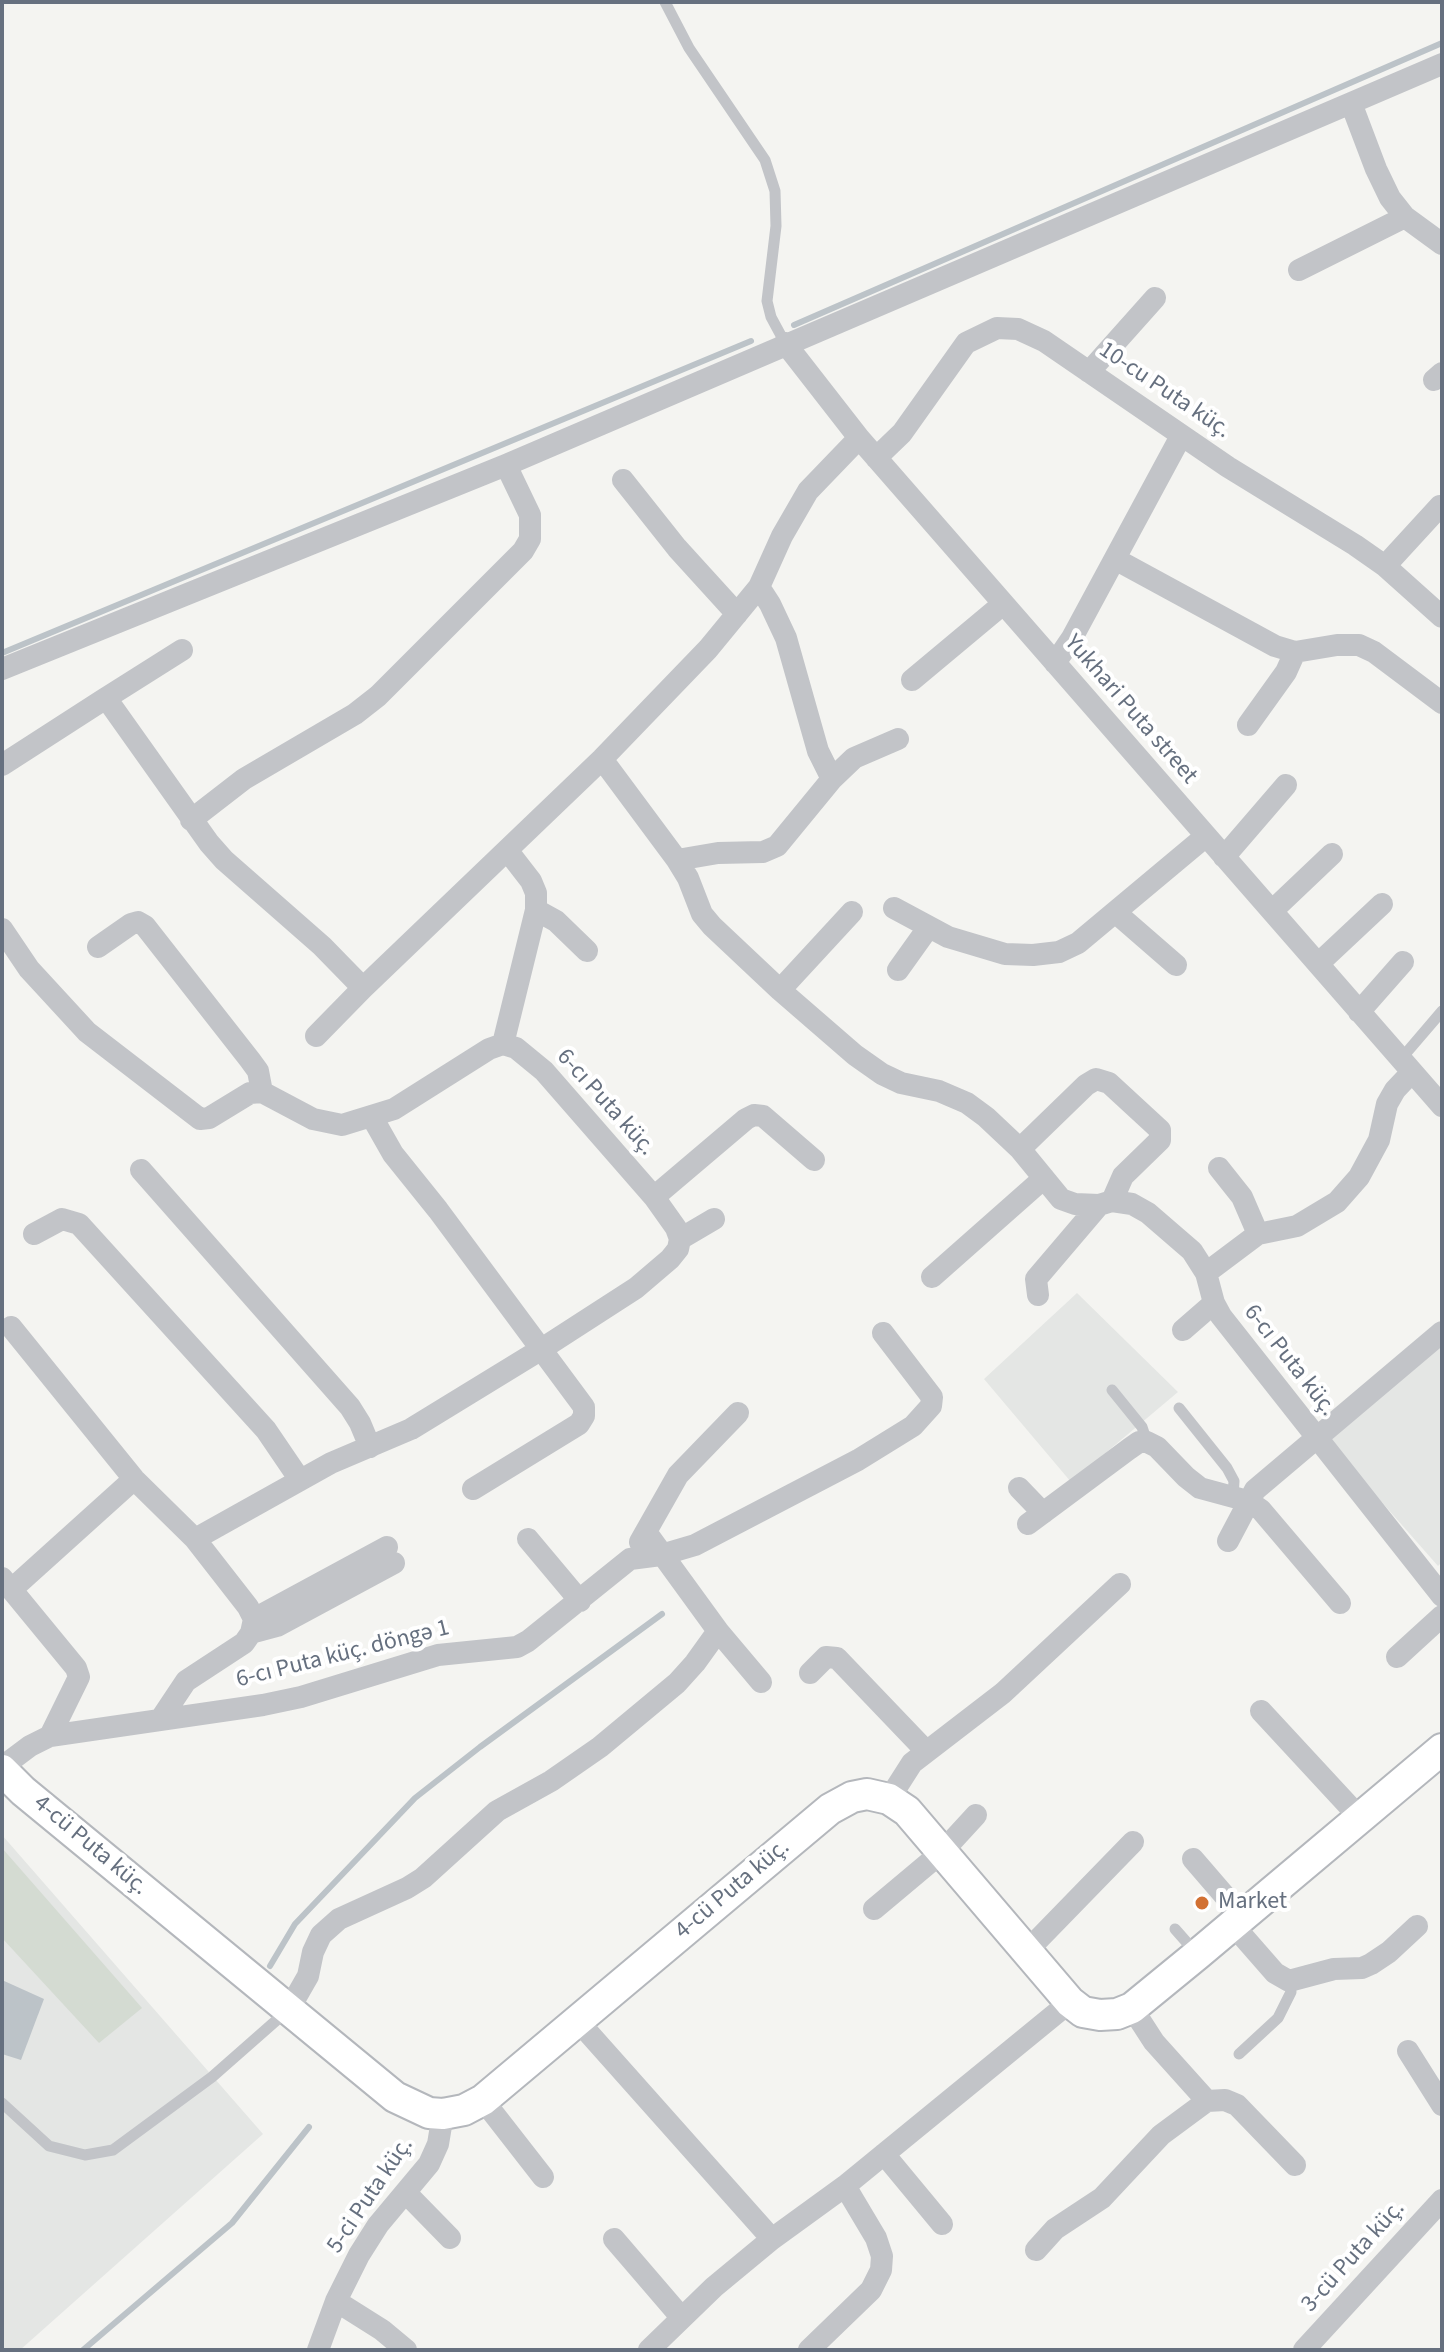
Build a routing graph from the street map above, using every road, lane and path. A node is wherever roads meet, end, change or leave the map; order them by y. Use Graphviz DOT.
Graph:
graph roads {
  1 [pos="665,2"];
  2 [pos="1442,64"];
  3 [pos="1351,103"];
  4 [pos="1405,217"];
  5 [pos="1442,244"];
  6 [pos="1299,270"];
  7 [pos="1155,298"];
  8 [pos="785,343"];
  9 [pos="1089,372"];
  10 [pos="1181,436"];
  11 [pos="859,438"];
  12 [pos="876,458"];
  13 [pos="506,465"];
  14 [pos="623,480"];
  15 [pos="1440,506"];
  16 [pos="1115,559"];
  17 [pos="1385,566"];
  18 [pos="759,587"];
  19 [pos="1003,604"];
  20 [pos="737,614"];
  21 [pos="1442,617"];
  22 [pos="182,650"];
  23 [pos="1295,652"];
  24 [pos="1055,663"];
  25 [pos="2,669"];
  26 [pos="912,680"];
  27 [pos="106,698"];
  28 [pos="1442,703"];
  29 [pos="1248,725"];
  30 [pos="898,739"];
  31 [pos="602,759"];
  32 [pos="2,765"];
  33 [pos="832,779"];
  34 [pos="1286,785"];
  35 [pos="191,820"];
  36 [pos="1206,836"];
  37 [pos="507,850"];
  38 [pos="1332,854"];
  39 [pos="1224,857"];
  40 [pos="677,860"];
  41 [pos="1382,904"];
  42 [pos="894,908"];
  43 [pos="536,910"];
  44 [pos="1272,911"];
  45 [pos="852,912"];
  46 [pos="1115,912"];
  47 [pos="928,928"];
  48 [pos="6,944"];
  49 [pos="98,947"];
  50 [pos="587,951"];
  51 [pos="1403,962"];
  52 [pos="1318,964"];
  53 [pos="1176,965"];
  54 [pos="898,970"];
  55 [pos="363,988"];
  56 [pos="780,990"];
  57 [pos="1442,1011"];
  58 [pos="1359,1012"];
  59 [pos="316,1036"];
  60 [pos="503,1044"];
  61 [pos="1406,1065"];
  62 [pos="262,1092"];
  63 [pos="1442,1106"];
  64 [pos="372,1117"];
  65 [pos="1020,1149"];
  66 [pos="814,1160"];
  67 [pos="1219,1168"];
  68 [pos="141,1170"];
  69 [pos="1044,1178"];
  70 [pos="654,1197"];
  71 [pos="1105,1203"];
  72 [pos="714,1219"];
  73 [pos="34,1234"];
  74 [pos="1258,1234"];
  75 [pos="680,1239"];
  76 [pos="1206,1273"];
  77 [pos="932,1277"];
  78 [pos="1038,1295"];
  79 [pos="1214,1303"];
  80 [pos="11,1327"];
  81 [pos="1183,1330"];
  82 [pos="1442,1332"];
  83 [pos="883,1333"];
  84 [pos="540,1350"];
  85 [pos="1112,1390"];
  86 [pos="1179,1408"];
  87 [pos="738,1413"];
  88 [pos="1317,1439"];
  89 [pos="1147,1442"];
  90 [pos="370,1447"];
  91 [pos="134,1479"];
  92 [pos="300,1480"];
  93 [pos="1019,1488"];
  94 [pos="473,1489"];
  95 [pos="1240,1499"];
  96 [pos="646,1532"];
  97 [pos="195,1539"];
  98 [pos="528,1539"];
  99 [pos="1228,1541"];
  100 [pos="390,1555"];
  101 [pos="661,1555"];
  102 [pos="630,1559"];
  103 [pos="7,1583"];
  104 [pos="1120,1584"];
  105 [pos="1442,1596"];
  106 [pos="580,1601"];
  107 [pos="1340,1603"];
  108 [pos="1442,1616"];
  109 [pos="252,1626"];
  110 [pos="718,1631"];
  111 [pos="1397,1657"];
  112 [pos="810,1673"];
  113 [pos="761,1682"];
  114 [pos="1261,1711"];
  115 [pos="160,1720"];
  116 [pos="50,1736"];
  117 [pos="926,1751"];
  118 [pos="1439,1758"];
  119 [pos="2,1768"];
  120 [pos="889,1799"];
  121 [pos="976,1815"];
  122 [pos="1361,1819"];
  123 [pos="1133,1842"];
  124 [pos="942,1852"];
  125 [pos="1193,1859"];
  126 [pos="874,1909"];
  127 [pos="1238,1921"];
  128 [pos="1417,1926"];
  129 [pos="1175,1929"];
  130 [pos="1026,1952"];
  131 [pos="1198,1954"];
  132 [pos="1289,1981"];
  133 [pos="1070,2002"];
  134 [pos="1132,2008"];
  135 [pos="288,2011"];
  136 [pos="577,2020"];
  137 [pos="1408,2051"];
  138 [pos="1239,2054"];
  139 [pos="483,2100"];
  140 [pos="1207,2101"];
  141 [pos="2,2103"];
  142 [pos="1442,2105"];
  143 [pos="443,2114"];
  144 [pos="884,2154"];
  145 [pos="1295,2165"];
  146 [pos="543,2177"];
  147 [pos="845,2186"];
  148 [pos="406,2193"];
  149 [pos="1442,2200"];
  150 [pos="942,2224"];
  151 [pos="450,2238"];
  152 [pos="614,2239"];
  153 [pos="772,2239"];
  154 [pos="1036,2250"];
  155 [pos="336,2301"];
  156 [pos="681,2317"];
  157 [pos="318,2350"];
  158 [pos="406,2350"];
  159 [pos="649,2350"];
  160 [pos="809,2350"];
  161 [pos="1304,2350"];
  1 -- 8 [label="lane"];
  2 -- 3 [label="street"];
  3 -- 4 [label="street"];
  3 -- 8 [label="street"];
  4 -- 5 [label="street"];
  4 -- 6 [label="street"];
  7 -- 9 [label="street"];
  8 -- 11 [label="street, Yukhari Puta street"];
  8 -- 13 [label="street"];
  9 -- 10 [label="street, 10-cu Puta küç."];
  9 -- 12 [label="street, 10-cu Puta küç."];
  10 -- 16 [label="street"];
  10 -- 17 [label="street, 10-cu Puta küç."];
  11 -- 12 [label="street, Yukhari Puta street"];
  11 -- 18 [label="street"];
  12 -- 19 [label="street, Yukhari Puta street"];
  13 -- 25 [label="street"];
  13 -- 35 [label="street"];
  14 -- 20 [label="street"];
  15 -- 17 [label="street"];
  16 -- 23 [label="street"];
  16 -- 24 [label="street"];
  17 -- 21 [label="street, 10-cu Puta küç."];
  18 -- 20 [label="street"];
  18 -- 33 [label="street"];
  19 -- 24 [label="street, Yukhari Puta street"];
  19 -- 26 [label="street"];
  20 -- 31 [label="street"];
  22 -- 27 [label="street"];
  23 -- 28 [label="street"];
  23 -- 29 [label="street"];
  24 -- 36 [label="street, Yukhari Puta street"];
  27 -- 32 [label="street"];
  27 -- 35 [label="street"];
  30 -- 33 [label="street"];
  31 -- 37 [label="street"];
  31 -- 40 [label="street, 6-cı Puta küç."];
  33 -- 40 [label="street"];
  34 -- 39 [label="street"];
  35 -- 55 [label="street"];
  36 -- 39 [label="street, Yukhari Puta street"];
  36 -- 46 [label="street"];
  37 -- 43 [label="street"];
  37 -- 55 [label="street"];
  38 -- 44 [label="street"];
  39 -- 44 [label="street, Yukhari Puta street"];
  40 -- 56 [label="street, 6-cı Puta küç."];
  41 -- 52 [label="street"];
  42 -- 47 [label="street"];
  43 -- 50 [label="street"];
  43 -- 60 [label="street"];
  44 -- 52 [label="street, Yukhari Puta street"];
  45 -- 56 [label="street"];
  46 -- 47 [label="street"];
  46 -- 53 [label="street"];
  47 -- 54 [label="street"];
  48 -- 62 [label="street"];
  49 -- 62 [label="street"];
  51 -- 58 [label="street"];
  52 -- 58 [label="street, Yukhari Puta street"];
  55 -- 59 [label="street"];
  56 -- 65 [label="street, 6-cı Puta küç."];
  57 -- 61 [label="lane"];
  58 -- 61 [label="street, Yukhari Puta street"];
  60 -- 64 [label="street"];
  60 -- 70 [label="street, 6-cı Puta küç."];
  61 -- 63 [label="street, Yukhari Puta street"];
  61 -- 74 [label="street"];
  62 -- 64 [label="street"];
  64 -- 84 [label="street"];
  65 -- 69 [label="street, 6-cı Puta küç."];
  65 -- 71 [label="street"];
  66 -- 70 [label="street"];
  67 -- 74 [label="street"];
  68 -- 90 [label="street"];
  69 -- 71 [label="street, 6-cı Puta küç."];
  69 -- 77 [label="street"];
  70 -- 75 [label="street, 6-cı Puta küç."];
  71 -- 76 [label="street, 6-cı Puta küç."];
  71 -- 78 [label="street"];
  72 -- 75 [label="street"];
  73 -- 92 [label="street"];
  74 -- 76 [label="street"];
  75 -- 84 [label="street"];
  76 -- 79 [label="street, 6-cı Puta küç."];
  79 -- 81 [label="street"];
  79 -- 88 [label="street, 6-cı Puta küç."];
  80 -- 91 [label="street"];
  82 -- 88 [label="street"];
  83 -- 101 [label="street"];
  84 -- 90 [label="street"];
  84 -- 94 [label="street"];
  85 -- 89 [label="lane"];
  86 -- 95 [label="lane"];
  87 -- 96 [label="street"];
  88 -- 95 [label="street"];
  88 -- 105 [label="street, 6-cı Puta küç."];
  89 -- 93 [label="street"];
  89 -- 95 [label="street"];
  90 -- 92 [label="street"];
  91 -- 97 [label="street"];
  91 -- 103 [label="street"];
  92 -- 97 [label="street"];
  95 -- 99 [label="street"];
  95 -- 107 [label="street"];
  96 -- 101 [label="street"];
  96 -- 102 [label="street"];
  97 -- 109 [label="street"];
  98 -- 106 [label="street"];
  100 -- 109 [label="street"];
  101 -- 102 [label="street"];
  101 -- 110 [label="street"];
  102 -- 106 [label="street, 6-cı Puta küç. döngə 1"];
  103 -- 116 [label="street"];
  104 -- 117 [label="street"];
  106 -- 115 [label="street, 6-cı Puta küç. döngə 1"];
  108 -- 111 [label="street"];
  109 -- 115 [label="street"];
  110 -- 113 [label="street"];
  110 -- 135 [label="street"];
  112 -- 117 [label="street"];
  114 -- 122 [label="street"];
  115 -- 116 [label="street, 6-cı Puta küç. döngə 1"];
  116 -- 119 [label="street, 6-cı Puta küç. döngə 1"];
  117 -- 120 [label="street"];
  118 -- 122 [label="street"];
  119 -- 135 [label="street, 4-cü Puta küç."];
  120 -- 124 [label="street"];
  120 -- 136 [label="street, 4-cü Puta küç."];
  121 -- 124 [label="street"];
  122 -- 127 [label="street"];
  123 -- 130 [label="street"];
  124 -- 126 [label="street"];
  124 -- 130 [label="street"];
  125 -- 127 [label="street"];
  127 -- 131 [label="street"];
  127 -- 132 [label="street"];
  128 -- 132 [label="street"];
  129 -- 131 [label="lane"];
  130 -- 133 [label="street"];
  131 -- 134 [label="street"];
  132 -- 138 [label="lane"];
  133 -- 134 [label="street"];
  133 -- 144 [label="street"];
  134 -- 140 [label="street"];
  135 -- 141 [label="lane"];
  135 -- 143 [label="street, 4-cü Puta küç."];
  136 -- 139 [label="street, 4-cü Puta küç."];
  136 -- 153 [label="street"];
  137 -- 142 [label="street"];
  139 -- 143 [label="street, 4-cü Puta küç."];
  139 -- 146 [label="street"];
  140 -- 145 [label="street"];
  140 -- 154 [label="street"];
  143 -- 148 [label="street, 5-ci Puta küç."];
  144 -- 147 [label="street"];
  144 -- 150 [label="street"];
  147 -- 153 [label="street"];
  147 -- 160 [label="street"];
  148 -- 151 [label="street"];
  148 -- 155 [label="street, 5-ci Puta küç."];
  149 -- 161 [label="street, 3-cü Puta küç."];
  152 -- 156 [label="street"];
  153 -- 156 [label="street"];
  155 -- 157 [label="street, 5-ci Puta küç."];
  155 -- 158 [label="street"];
  156 -- 159 [label="street"];
}
